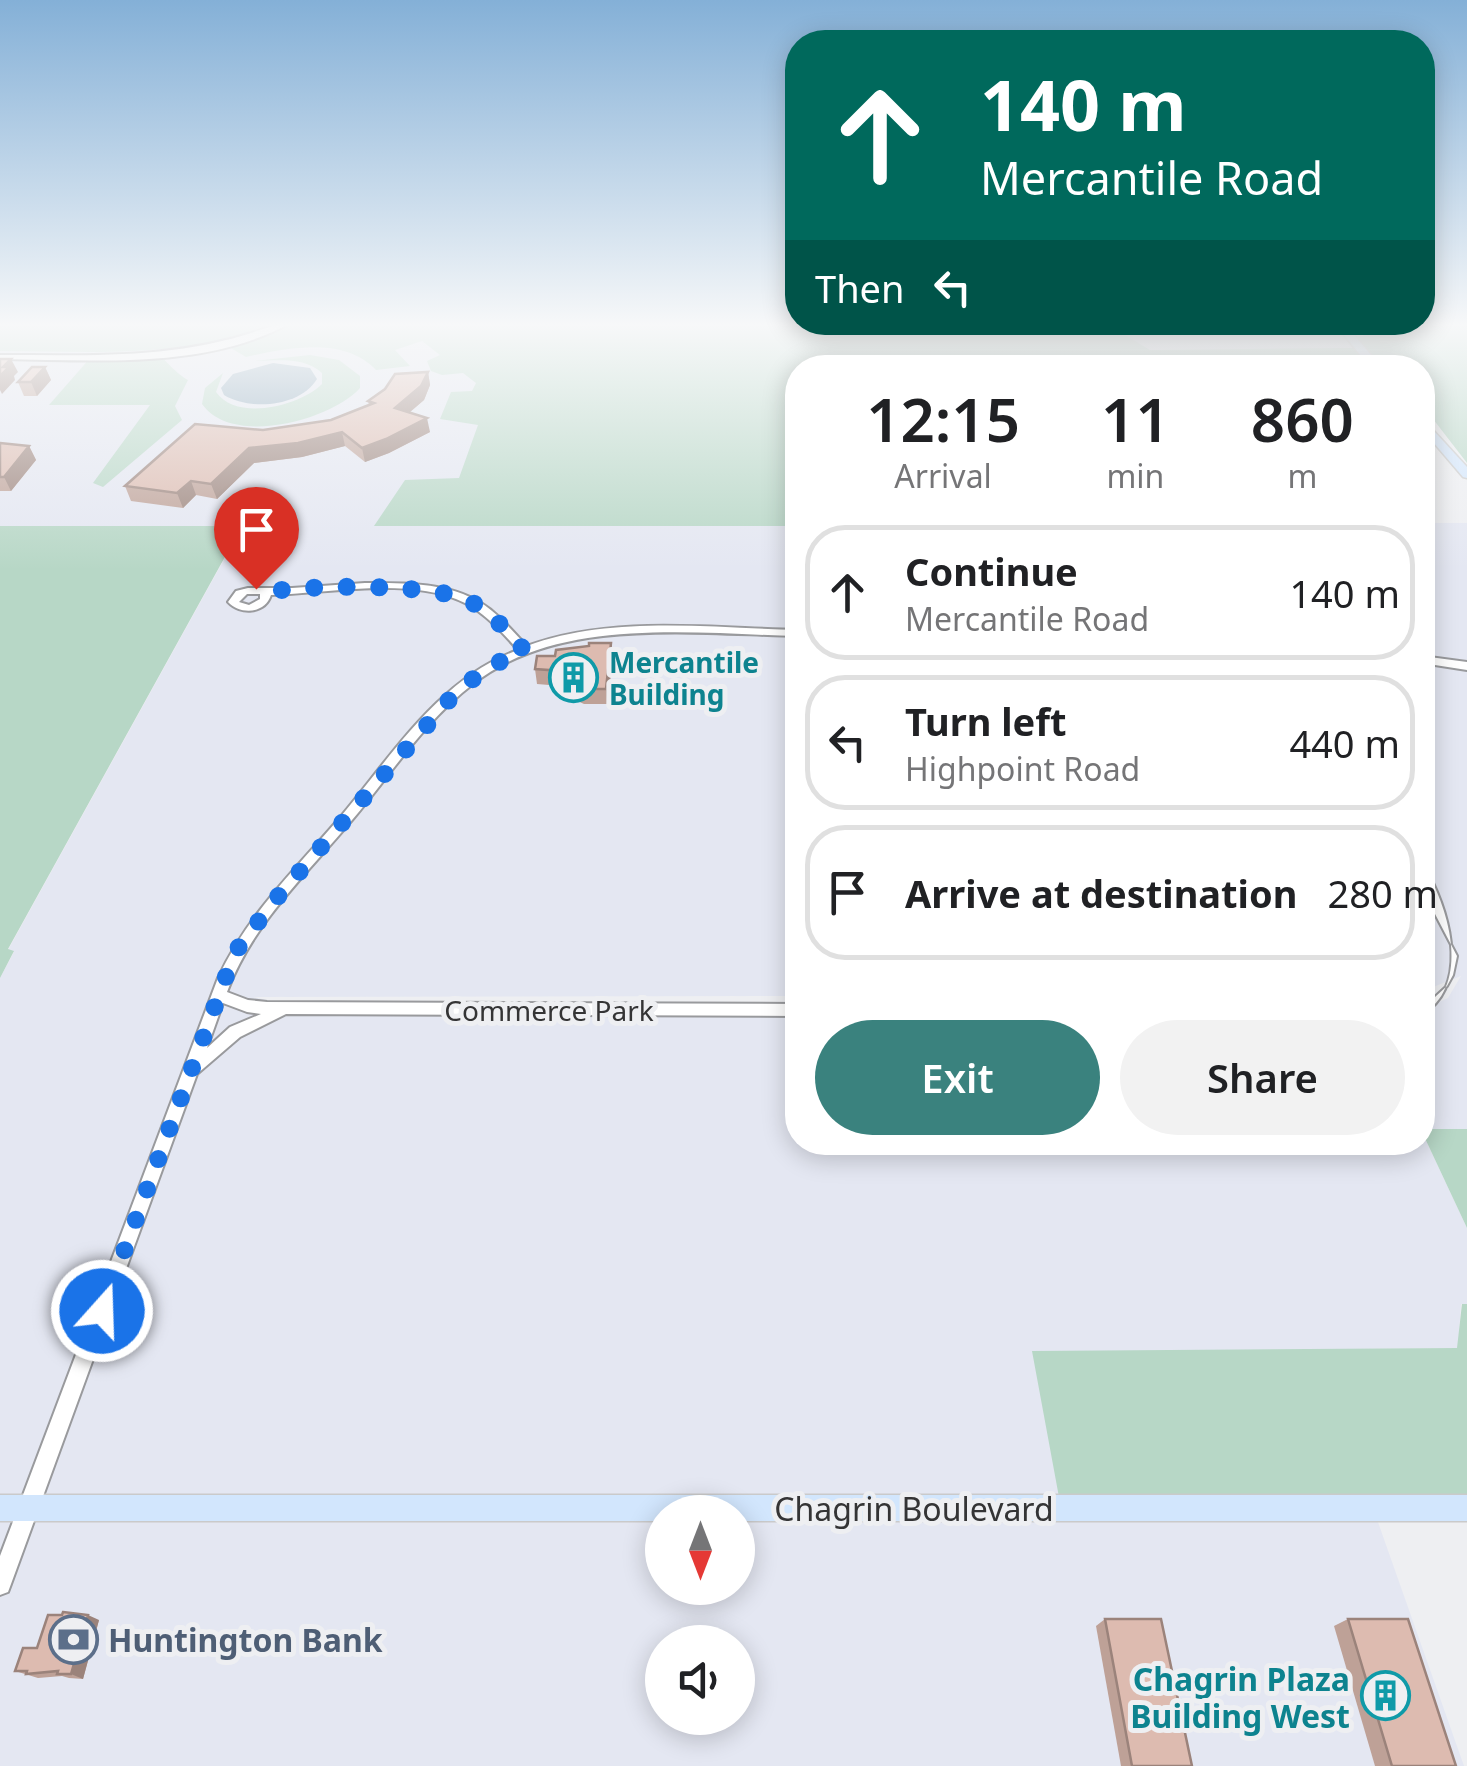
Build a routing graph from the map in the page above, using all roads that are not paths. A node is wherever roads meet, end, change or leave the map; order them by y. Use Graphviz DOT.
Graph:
graph roads {
  1 [pos="1435,436"];
  2 [pos="1467,474"];
  3 [pos="266,592"];
  4 [pos="785,633"];
  5 [pos="525,651"];
  6 [pos="1435,662"];
  7 [pos="1467,666"];
  8 [pos="1435,900"];
  9 [pos="218,995"];
  10 [pos="1435,1004"];
  11 [pos="300,1008"];
  12 [pos="785,1010"];
  13 [pos="188,1076"];
  14 [pos="0,1508"];
  15 [pos="28,1508"];
  16 [pos="1467,1508"];
  17 [pos="0,1584"];
  1 -- 2 [label="main road"];
  3 -- 5 [label="street"];
  4 -- 5 [label="street"];
  5 -- 9 [label="street"];
  6 -- 7 [label="street"];
  8 -- 10 [label="street"];
  9 -- 11 [label="street, Commerce Park"];
  9 -- 13 [label="street"];
  11 -- 12 [label="street, Commerce Park"];
  11 -- 13 [label="street, Commerce Park"];
  13 -- 15 [label="street, Commerce Park"];
  14 -- 15 [label="main road, Chagrin Boulevard"];
  15 -- 16 [label="main road, Chagrin Boulevard"];
  15 -- 17 [label="street, Commerce Park"];
}
